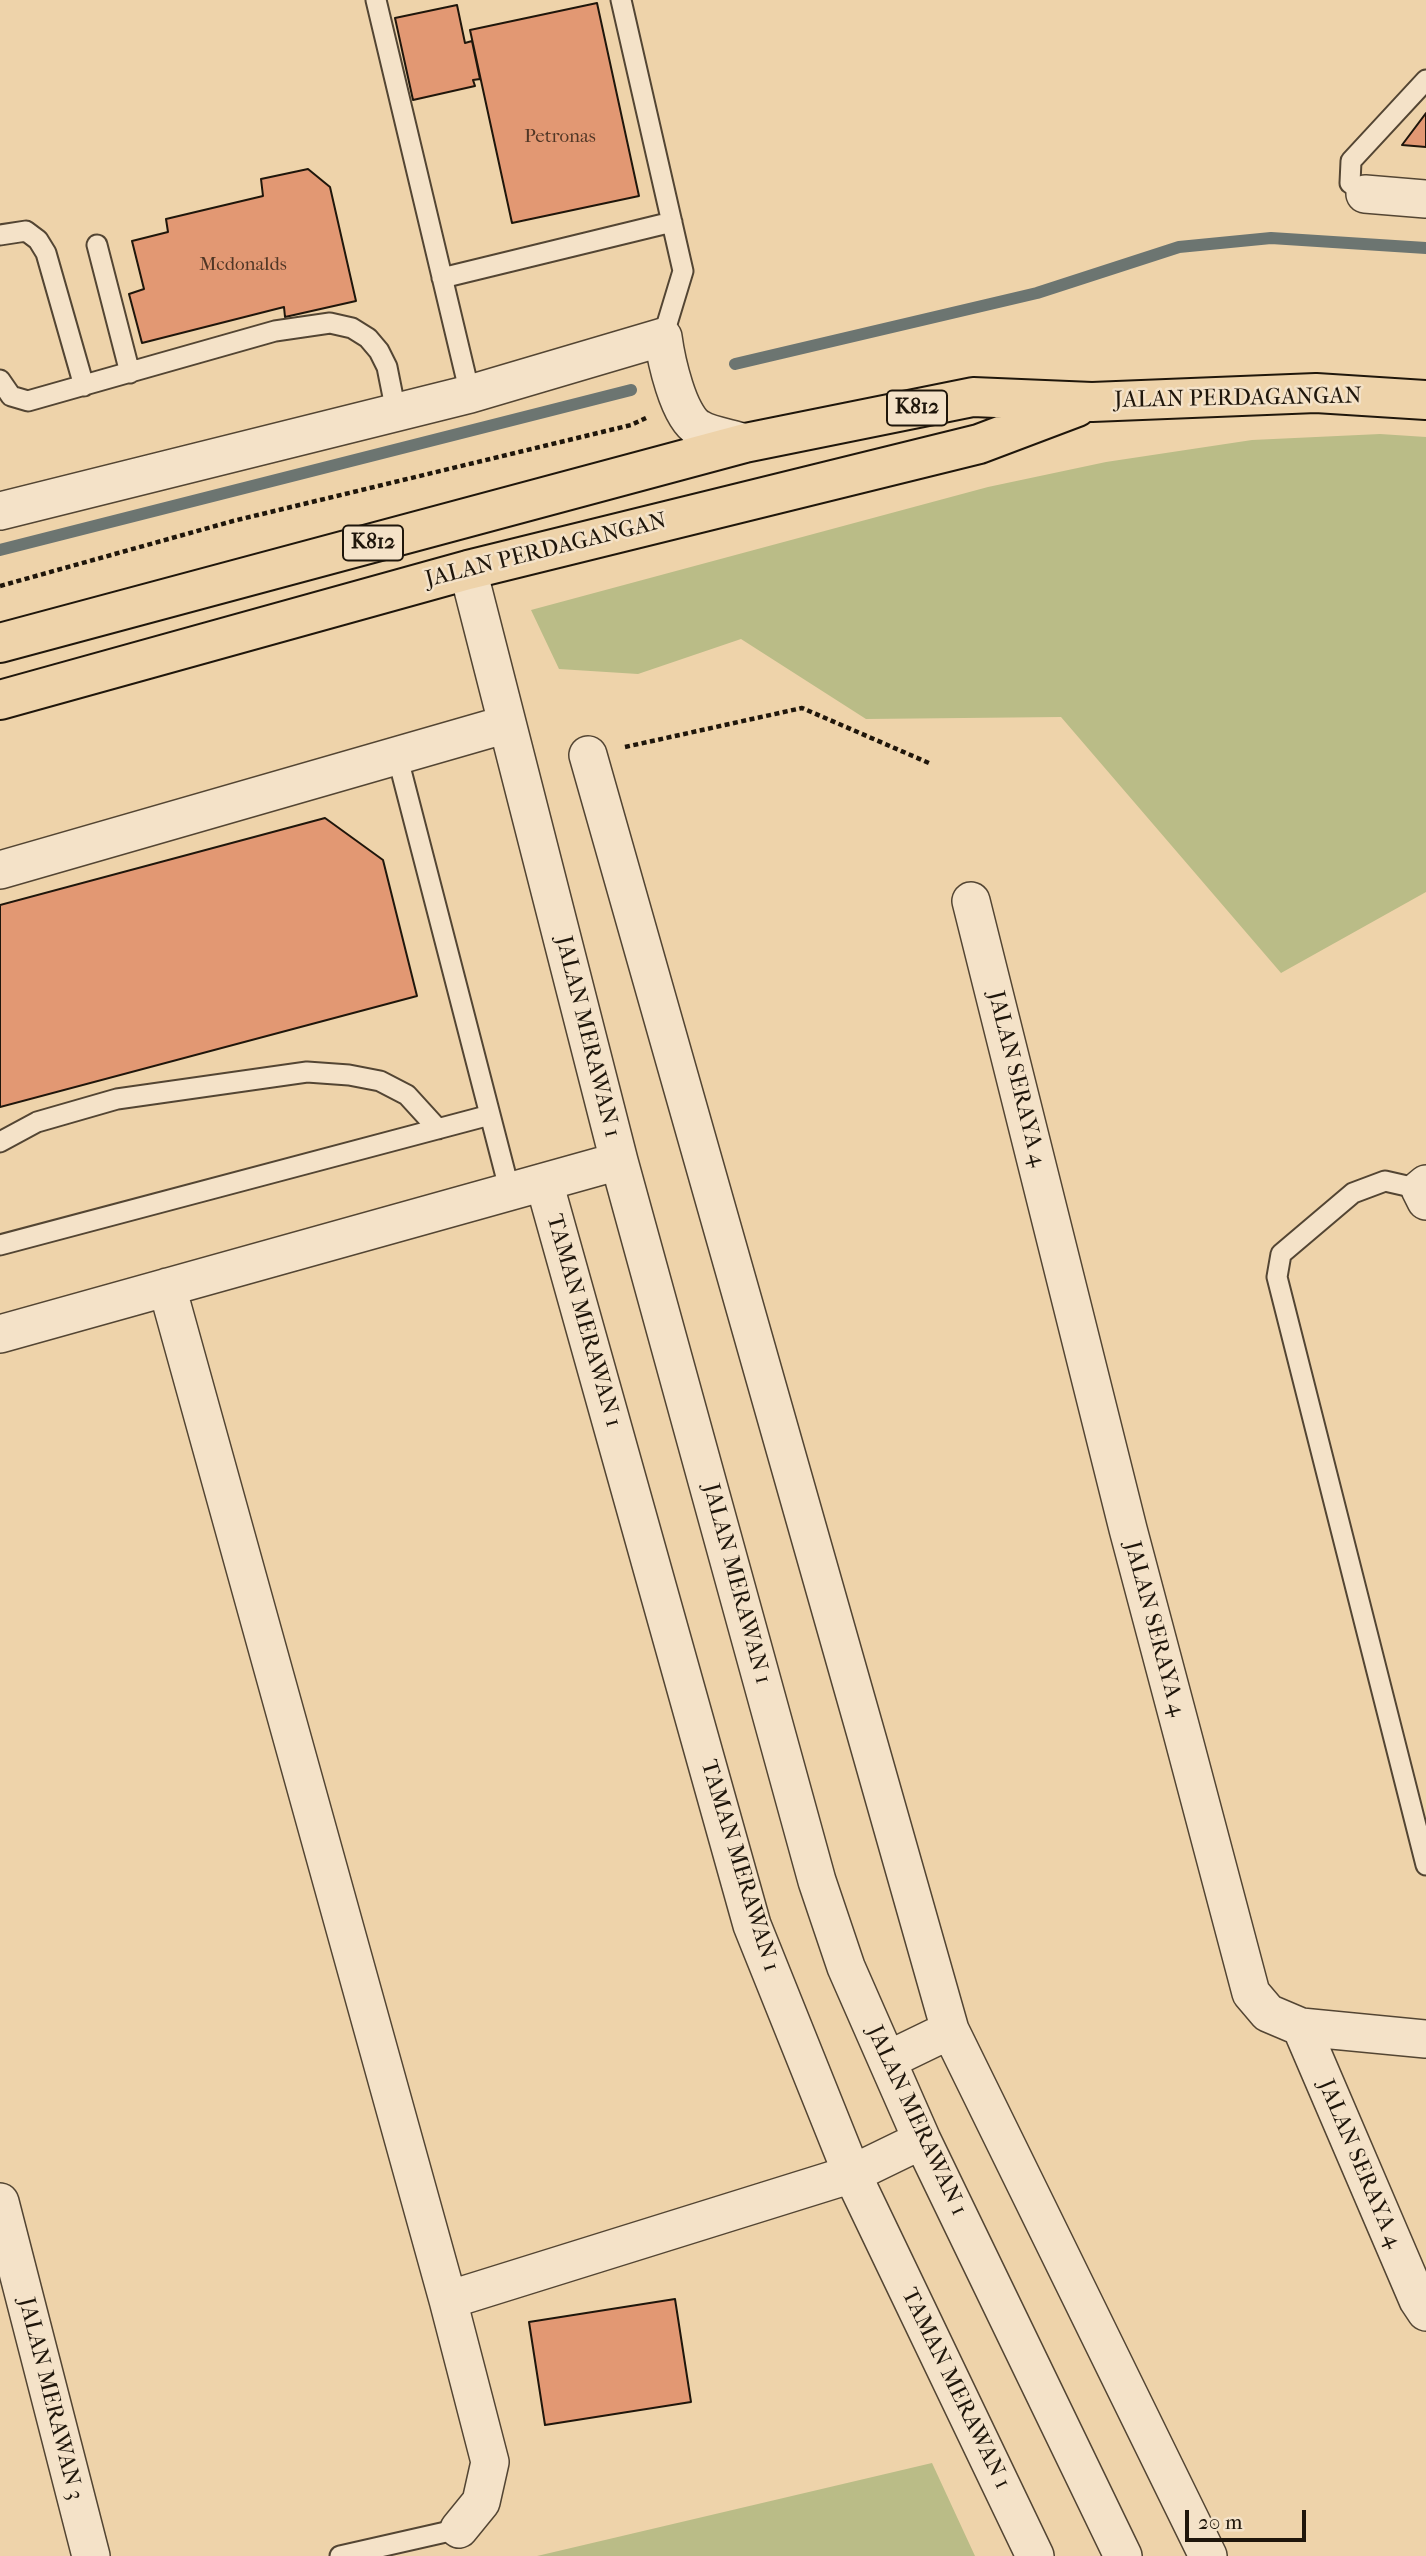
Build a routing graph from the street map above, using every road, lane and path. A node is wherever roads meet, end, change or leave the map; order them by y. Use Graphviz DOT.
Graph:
graph roads {
  1 [pos="376,0"];
  2 [pos="621,0"];
  3 [pos="1426,80"];
  4 [pos="1364,194"];
  5 [pos="1426,199"];
  6 [pos="672,222"];
  7 [pos="0,234"];
  8 [pos="97,246"];
  9 [pos="442,278"];
  10 [pos="664,350"];
  11 [pos="130,373"];
  12 [pos="0,380"];
  13 [pos="84,386"];
  14 [pos="470,394"];
  15 [pos="1426,400"];
  16 [pos="680,402"];
  17 [pos="1092,402"];
  18 [pos="396,412"];
  19 [pos="745,443"];
  20 [pos="0,511"];
  21 [pos="468,570"];
  22 [pos="0,586"];
  23 [pos="0,643"];
  24 [pos="0,700"];
  25 [pos="507,724"];
  26 [pos="397,755"];
  27 [pos="588,755"];
  28 [pos="929,763"];
  29 [pos="0,870"];
  30 [pos="971,901"];
  31 [pos="489,1115"];
  32 [pos="438,1129"];
  33 [pos="0,1142"];
  34 [pos="620,1161"];
  35 [pos="527,1187"];
  36 [pos="1424,1192"];
  37 [pos="0,1245"];
  38 [pos="167,1287"];
  39 [pos="0,1334"];
  40 [pos="1426,1865"];
  41 [pos="1301,2027"];
  42 [pos="950,2030"];
  43 [pos="1426,2039"];
  44 [pos="887,2060"];
  45 [pos="922,2140"];
  46 [pos="852,2174"];
  47 [pos="0,2202"];
  48 [pos="448,2300"];
  49 [pos="1426,2312"];
  50 [pos="459,2529"];
  51 [pos="90,2556"];
  52 [pos="340,2556"];
  53 [pos="1035,2556"];
  54 [pos="1123,2556"];
  55 [pos="1208,2556"];
  1 -- 9 [label="lane"];
  2 -- 6 [label="lane"];
  3 -- 4 [label="lane"];
  4 -- 5 [label="street"];
  6 -- 9 [label="lane"];
  6 -- 10 [label="lane"];
  7 -- 13 [label="lane"];
  8 -- 11 [label="lane"];
  9 -- 14 [label="lane"];
  10 -- 14 [label="street"];
  10 -- 16 [label="street"];
  11 -- 13 [label="lane"];
  11 -- 18 [label="lane"];
  12 -- 13 [label="lane"];
  14 -- 18 [label="street"];
  15 -- 17 [label="main road, JALAN PERDAGANGAN / K812"];
  16 -- 19 [label="street"];
  16 -- 22 [label="path"];
  17 -- 19 [label="main road, JALAN PERDAGANGAN / K812"];
  17 -- 21 [label="main road, JALAN PERDAGANGAN / K812"];
  18 -- 20 [label="street"];
  19 -- 23 [label="main road, JALAN PERDAGANGAN / K812"];
  21 -- 24 [label="main road, JALAN PERDAGANGAN / K812"];
  21 -- 25 [label="street, JALAN MERAWAN 1"];
  25 -- 26 [label="street"];
  25 -- 34 [label="street, JALAN MERAWAN 1"];
  26 -- 29 [label="street"];
  26 -- 31 [label="lane"];
  27 -- 28 [label="path"];
  27 -- 42 [label="street"];
  30 -- 41 [label="street, JALAN SERAYA 4"];
  31 -- 32 [label="lane"];
  31 -- 35 [label="lane"];
  32 -- 33 [label="lane"];
  32 -- 37 [label="lane"];
  34 -- 35 [label="street"];
  34 -- 44 [label="street, JALAN MERAWAN 1"];
  35 -- 38 [label="street"];
  35 -- 46 [label="street, TAMAN MERAWAN 1"];
  36 -- 40 [label="lane"];
  38 -- 39 [label="street"];
  38 -- 48 [label="street"];
  41 -- 43 [label="street"];
  41 -- 49 [label="street, JALAN SERAYA 4"];
  42 -- 44 [label="street"];
  42 -- 55 [label="street"];
  44 -- 45 [label="street, JALAN MERAWAN 1"];
  45 -- 46 [label="street"];
  45 -- 54 [label="street, JALAN MERAWAN 1"];
  46 -- 48 [label="street"];
  46 -- 53 [label="street, TAMAN MERAWAN 1"];
  47 -- 51 [label="street, JALAN MERAWAN 3"];
  48 -- 50 [label="street"];
  50 -- 52 [label="lane"];
}
